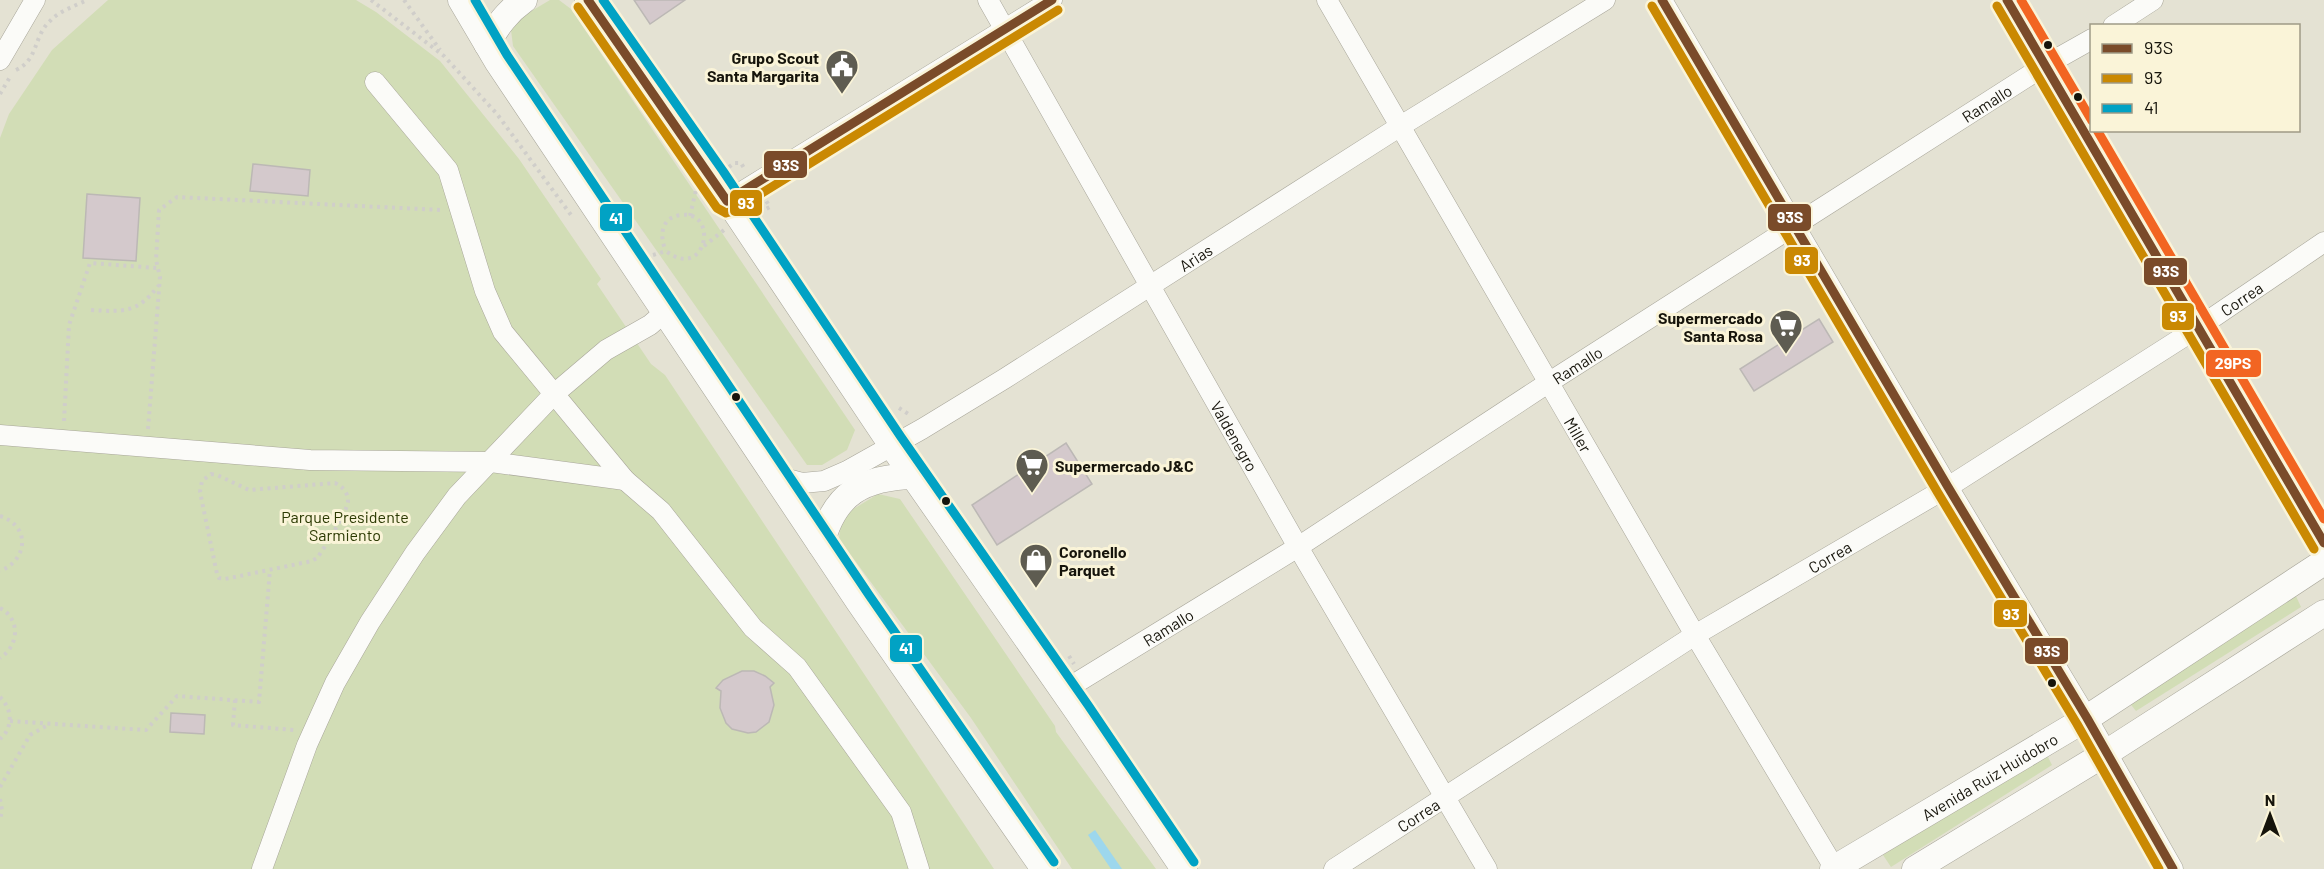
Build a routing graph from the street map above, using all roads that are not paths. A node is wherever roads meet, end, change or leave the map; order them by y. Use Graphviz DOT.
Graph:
graph roads {
  1 [pos="34,0"];
  2 [pos="462,0"];
  3 [pos="524,0"];
  4 [pos="588,0"];
  5 [pos="988,0"];
  6 [pos="1052,0"];
  7 [pos="1327,0"];
  8 [pos="1605,0"];
  9 [pos="1662,0"];
  10 [pos="2007,0"];
  11 [pos="2153,0"];
  12 [pos="2116,24"];
  13 [pos="1006,31"];
  14 [pos="2090,40"];
  15 [pos="487,44"];
  16 [pos="0,60"];
  17 [pos="2044,66"];
  18 [pos="375,82"];
  19 [pos="1399,127"];
  20 [pos="727,201"];
  21 [pos="1796,226"];
  22 [pos="2324,242"];
  23 [pos="1151,286"];
  24 [pos="665,312"];
  25 [pos="2199,327"];
  26 [pos="1548,383"];
  27 [pos="553,395"];
  28 [pos="0,435"];
  29 [pos="891,444"];
  30 [pos="491,462"];
  31 [pos="776,476"];
  32 [pos="915,476"];
  33 [pos="625,480"];
  34 [pos="1948,487"];
  35 [pos="2324,543"];
  36 [pos="822,545"];
  37 [pos="1298,547"];
  38 [pos="2324,562"];
  39 [pos="2324,613"];
  40 [pos="1695,634"];
  41 [pos="1063,691"];
  42 [pos="2087,718"];
  43 [pos="2106,753"];
  44 [pos="1445,796"];
  45 [pos="262,869"];
  46 [pos="919,869"];
  47 [pos="1044,869"];
  48 [pos="1184,869"];
  49 [pos="1334,869"];
  50 [pos="1487,869"];
  51 [pos="1834,869"];
  52 [pos="1915,869"];
  53 [pos="2173,869"];
  1 -- 16 [label="street"];
  2 -- 15 [label="main road"];
  3 -- 15 [label="main road"];
  4 -- 20 [label="main road"];
  5 -- 13 [label="street, Valdenegro"];
  6 -- 13 [label="street"];
  7 -- 19 [label="street, Miller"];
  8 -- 19 [label="street, Arias"];
  9 -- 21 [label="street"];
  10 -- 17 [label="street"];
  11 -- 12 [label="street"];
  13 -- 20 [label="street"];
  13 -- 23 [label="street, Valdenegro"];
  14 -- 17 [label="street, Ramallo"];
  15 -- 24 [label="main road"];
  17 -- 21 [label="street, Ramallo"];
  17 -- 25 [label="street"];
  18 -- 27 [label="street"];
  19 -- 23 [label="street, Arias"];
  19 -- 26 [label="street, Miller"];
  20 -- 29 [label="main road"];
  21 -- 26 [label="street, Ramallo"];
  21 -- 34 [label="street"];
  22 -- 25 [label="street, Correa"];
  23 -- 29 [label="street, Arias"];
  23 -- 37 [label="street, Valdenegro"];
  24 -- 27 [label="street"];
  24 -- 31 [label="main road"];
  25 -- 34 [label="street, Correa"];
  25 -- 35 [label="street"];
  26 -- 37 [label="street, Ramallo"];
  26 -- 40 [label="street, Miller"];
  27 -- 30 [label="street"];
  27 -- 33 [label="street"];
  28 -- 30 [label="street"];
  29 -- 31 [label="street, Arias"];
  29 -- 32 [label="main road"];
  30 -- 33 [label="street"];
  30 -- 45 [label="street"];
  31 -- 36 [label="main road"];
  32 -- 36 [label="main road"];
  32 -- 41 [label="main road"];
  33 -- 46 [label="street"];
  34 -- 40 [label="street, Correa"];
  34 -- 42 [label="street"];
  36 -- 47 [label="main road"];
  37 -- 41 [label="street, Ramallo"];
  37 -- 44 [label="street, Valdenegro"];
  38 -- 42 [label="main road, Avenida Ruiz Huidobro"];
  39 -- 43 [label="main road"];
  40 -- 44 [label="street, Correa"];
  40 -- 51 [label="street, Miller"];
  41 -- 48 [label="main road"];
  42 -- 43 [label="street"];
  42 -- 51 [label="main road, Avenida Ruiz Huidobro"];
  43 -- 52 [label="main road"];
  43 -- 53 [label="street"];
  44 -- 49 [label="street, Correa"];
  44 -- 50 [label="street, Valdenegro"];
}
